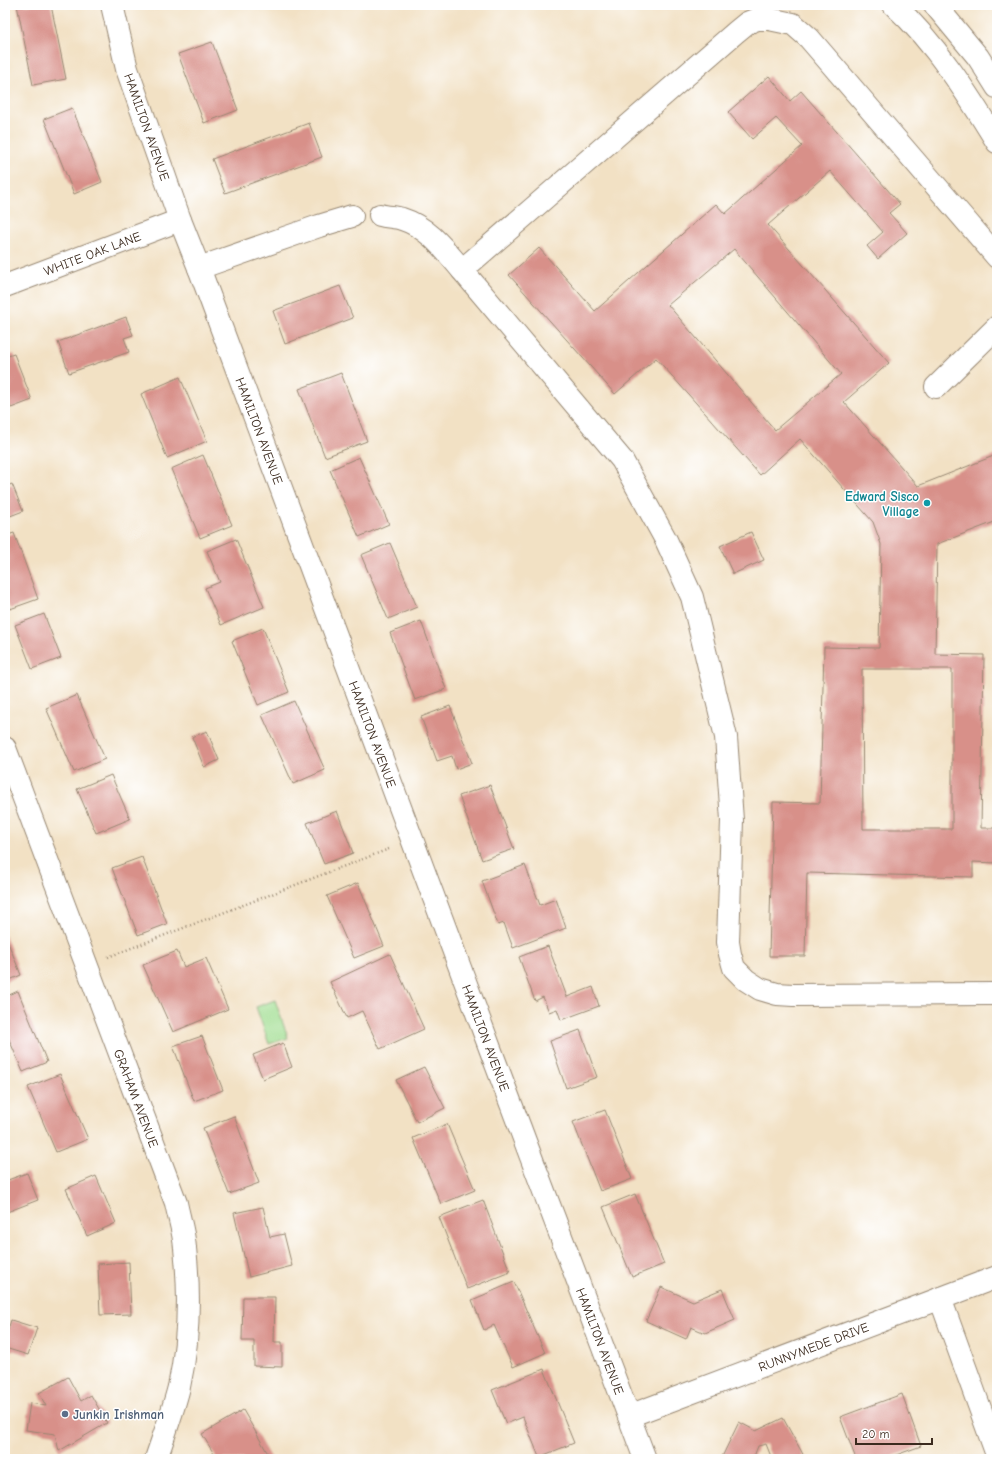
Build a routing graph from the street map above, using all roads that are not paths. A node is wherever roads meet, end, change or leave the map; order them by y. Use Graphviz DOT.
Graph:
graph roads {
  1 [pos="112,5"];
  2 [pos="936,5"];
  3 [pos="904,9"];
  4 [pos="993,82"];
  5 [pos="964,90"];
  6 [pos="997,142"];
  7 [pos="352,216"];
  8 [pos="380,216"];
  9 [pos="180,220"];
  10 [pos="997,257"];
  11 [pos="199,268"];
  12 [pos="462,270"];
  13 [pos="5,286"];
  14 [pos="997,327"];
  15 [pos="936,387"];
  16 [pos="5,748"];
  17 [pos="997,994"];
  18 [pos="997,1277"];
  19 [pos="940,1298"];
  20 [pos="629,1416"];
  21 [pos="997,1455"];
  22 [pos="156,1459"];
  23 [pos="645,1459"];
  1 -- 9 [label="street, HAMILTON AVENUE"];
  2 -- 4 [label="street"];
  3 -- 5 [label="street"];
  4 -- 5 [label="street"];
  5 -- 6 [label="street"];
  7 -- 11 [label="street"];
  8 -- 12 [label="street"];
  9 -- 11 [label="street, HAMILTON AVENUE"];
  9 -- 13 [label="street, WHITE OAK LANE"];
  10 -- 12 [label="street"];
  11 -- 20 [label="street, HAMILTON AVENUE"];
  12 -- 17 [label="street"];
  14 -- 15 [label="street"];
  16 -- 22 [label="street, GRAHAM AVENUE"];
  18 -- 19 [label="street, RUNNYMEDE DRIVE"];
  19 -- 20 [label="street, RUNNYMEDE DRIVE"];
  19 -- 21 [label="street"];
  20 -- 23 [label="street, HAMILTON AVENUE"];
}
